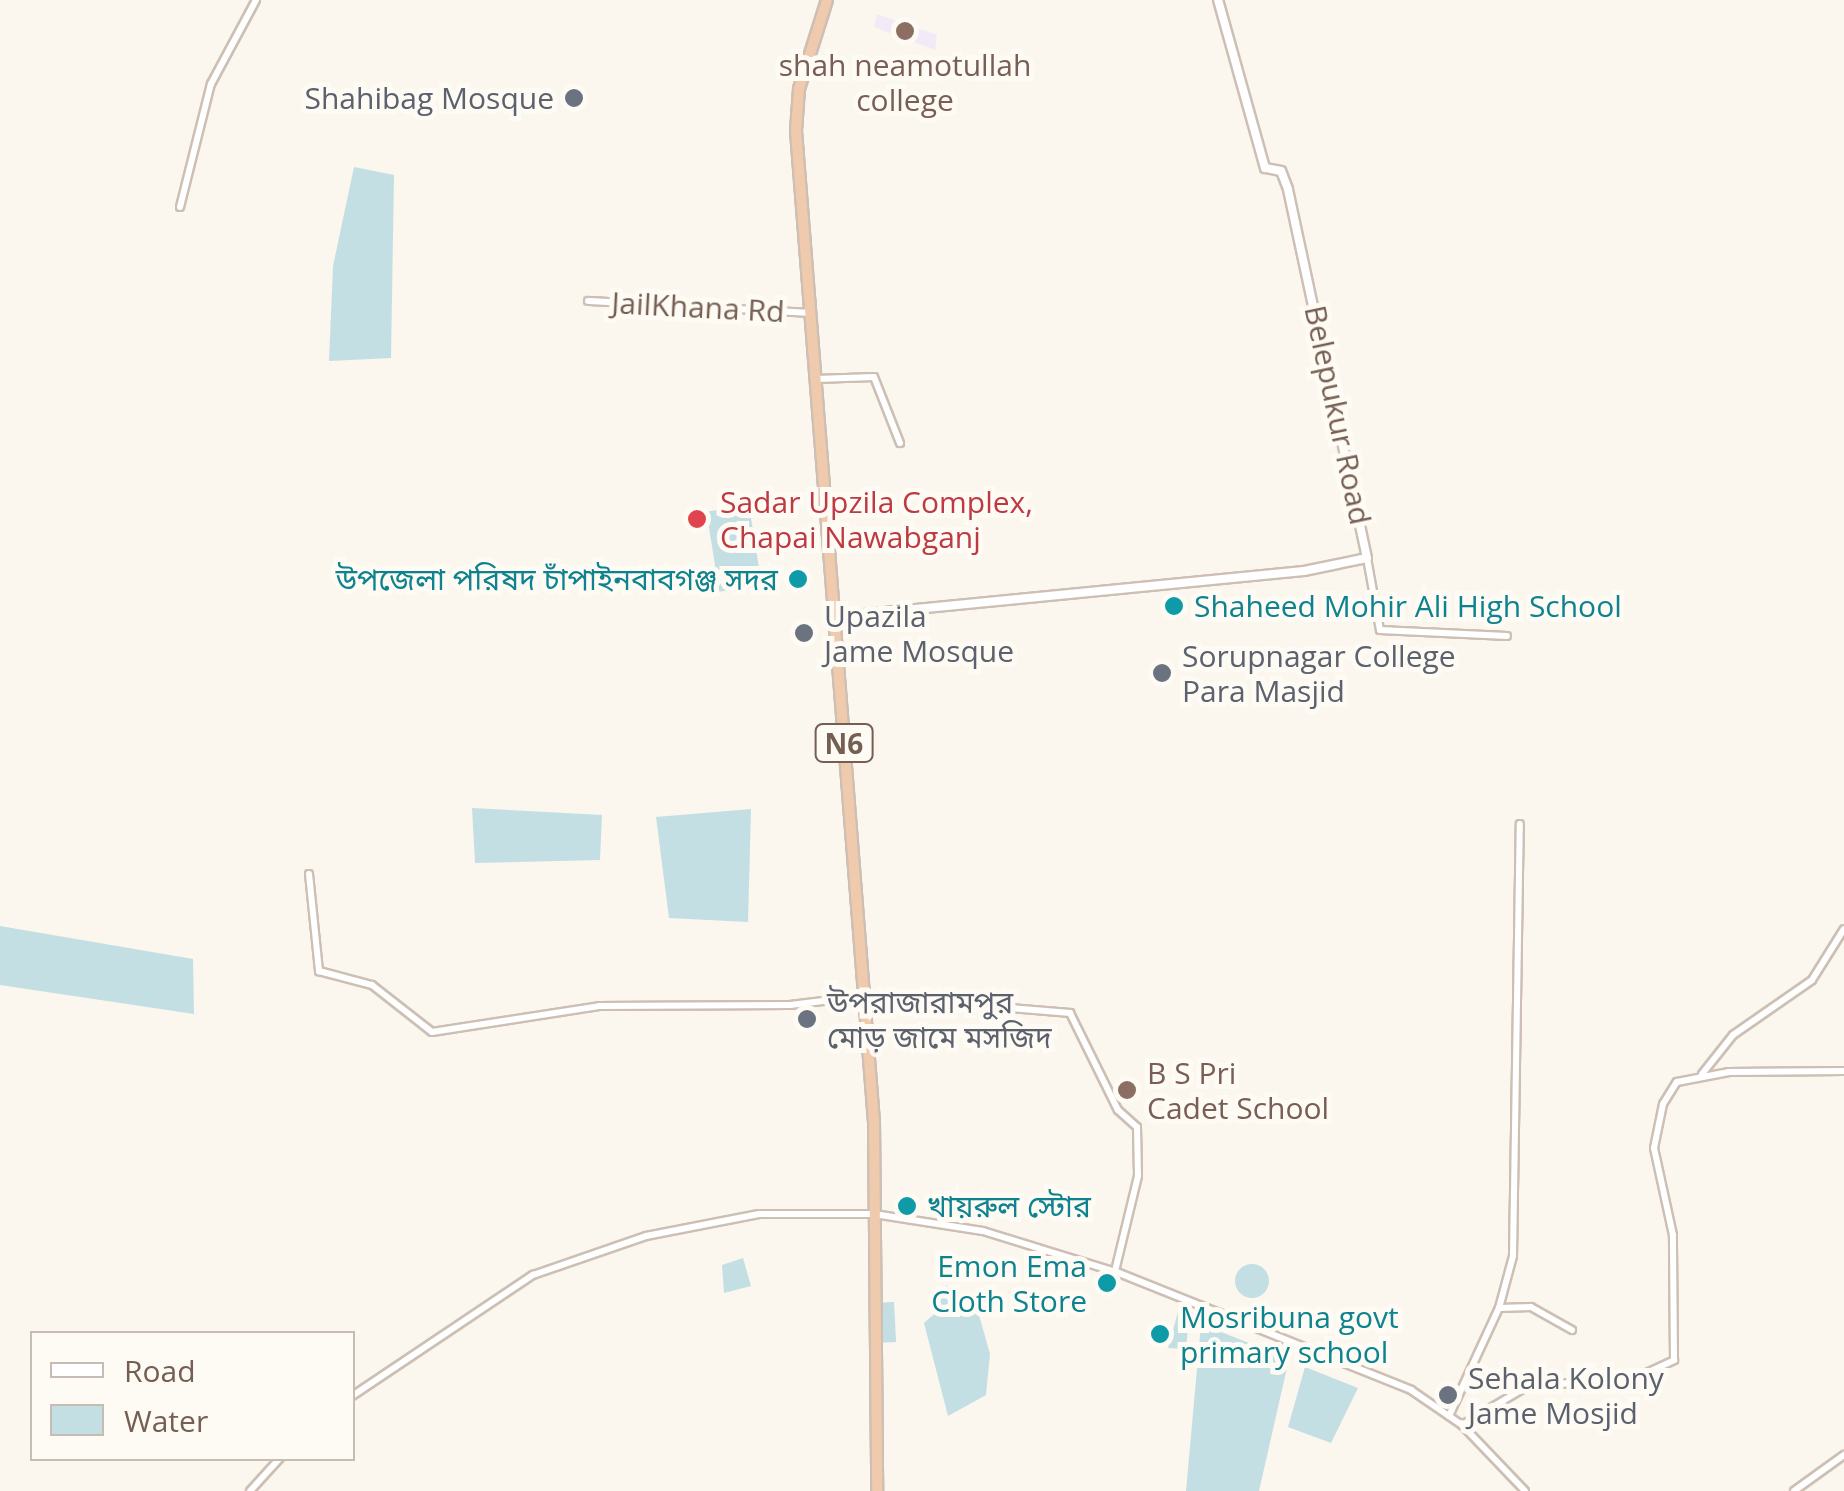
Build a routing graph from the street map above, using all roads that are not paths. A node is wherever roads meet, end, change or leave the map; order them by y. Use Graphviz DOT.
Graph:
graph roads {
  1 [pos="256,0"];
  2 [pos="826,0"];
  3 [pos="1218,0"];
  4 [pos="180,207"];
  5 [pos="588,301"];
  6 [pos="809,313"];
  7 [pos="816,379"];
  8 [pos="900,443"];
  9 [pos="1367,558"];
  10 [pos="834,617"];
  11 [pos="1506,636"];
  12 [pos="1520,824"];
  13 [pos="309,874"];
  14 [pos="1844,929"];
  15 [pos="864,996"];
  16 [pos="1844,1071"];
  17 [pos="1702,1074"];
  18 [pos="874,1214"];
  19 [pos="1115,1271"];
  20 [pos="1499,1308"];
  21 [pos="1572,1330"];
  22 [pos="355,1394"];
  23 [pos="1449,1416"];
  24 [pos="1462,1425"];
  25 [pos="1844,1456"];
  26 [pos="277,1461"];
  27 [pos="250,1491"];
  28 [pos="878,1491"];
  29 [pos="1525,1491"];
  30 [pos="1794,1491"];
  1 -- 4 [label="street"];
  2 -- 6 [label="highway, N6"];
  3 -- 9 [label="street, Belepukur Road"];
  5 -- 6 [label="street, JailKhana Rd"];
  6 -- 7 [label="highway, N6"];
  7 -- 8 [label="street"];
  7 -- 10 [label="highway, N6"];
  9 -- 10 [label="street, Belepukur Road"];
  9 -- 11 [label="street"];
  10 -- 15 [label="highway, N6"];
  12 -- 20 [label="street"];
  13 -- 15 [label="street"];
  14 -- 17 [label="street"];
  15 -- 18 [label="highway, N6"];
  15 -- 19 [label="street"];
  16 -- 17 [label="street"];
  17 -- 24 [label="street"];
  18 -- 19 [label="street"];
  18 -- 22 [label="street"];
  18 -- 28 [label="highway, N6"];
  19 -- 23 [label="street"];
  20 -- 21 [label="street"];
  20 -- 23 [label="street"];
  23 -- 24 [label="street"];
  24 -- 29 [label="street"];
  25 -- 30 [label="street"];
  26 -- 27 [label="street"];
}
